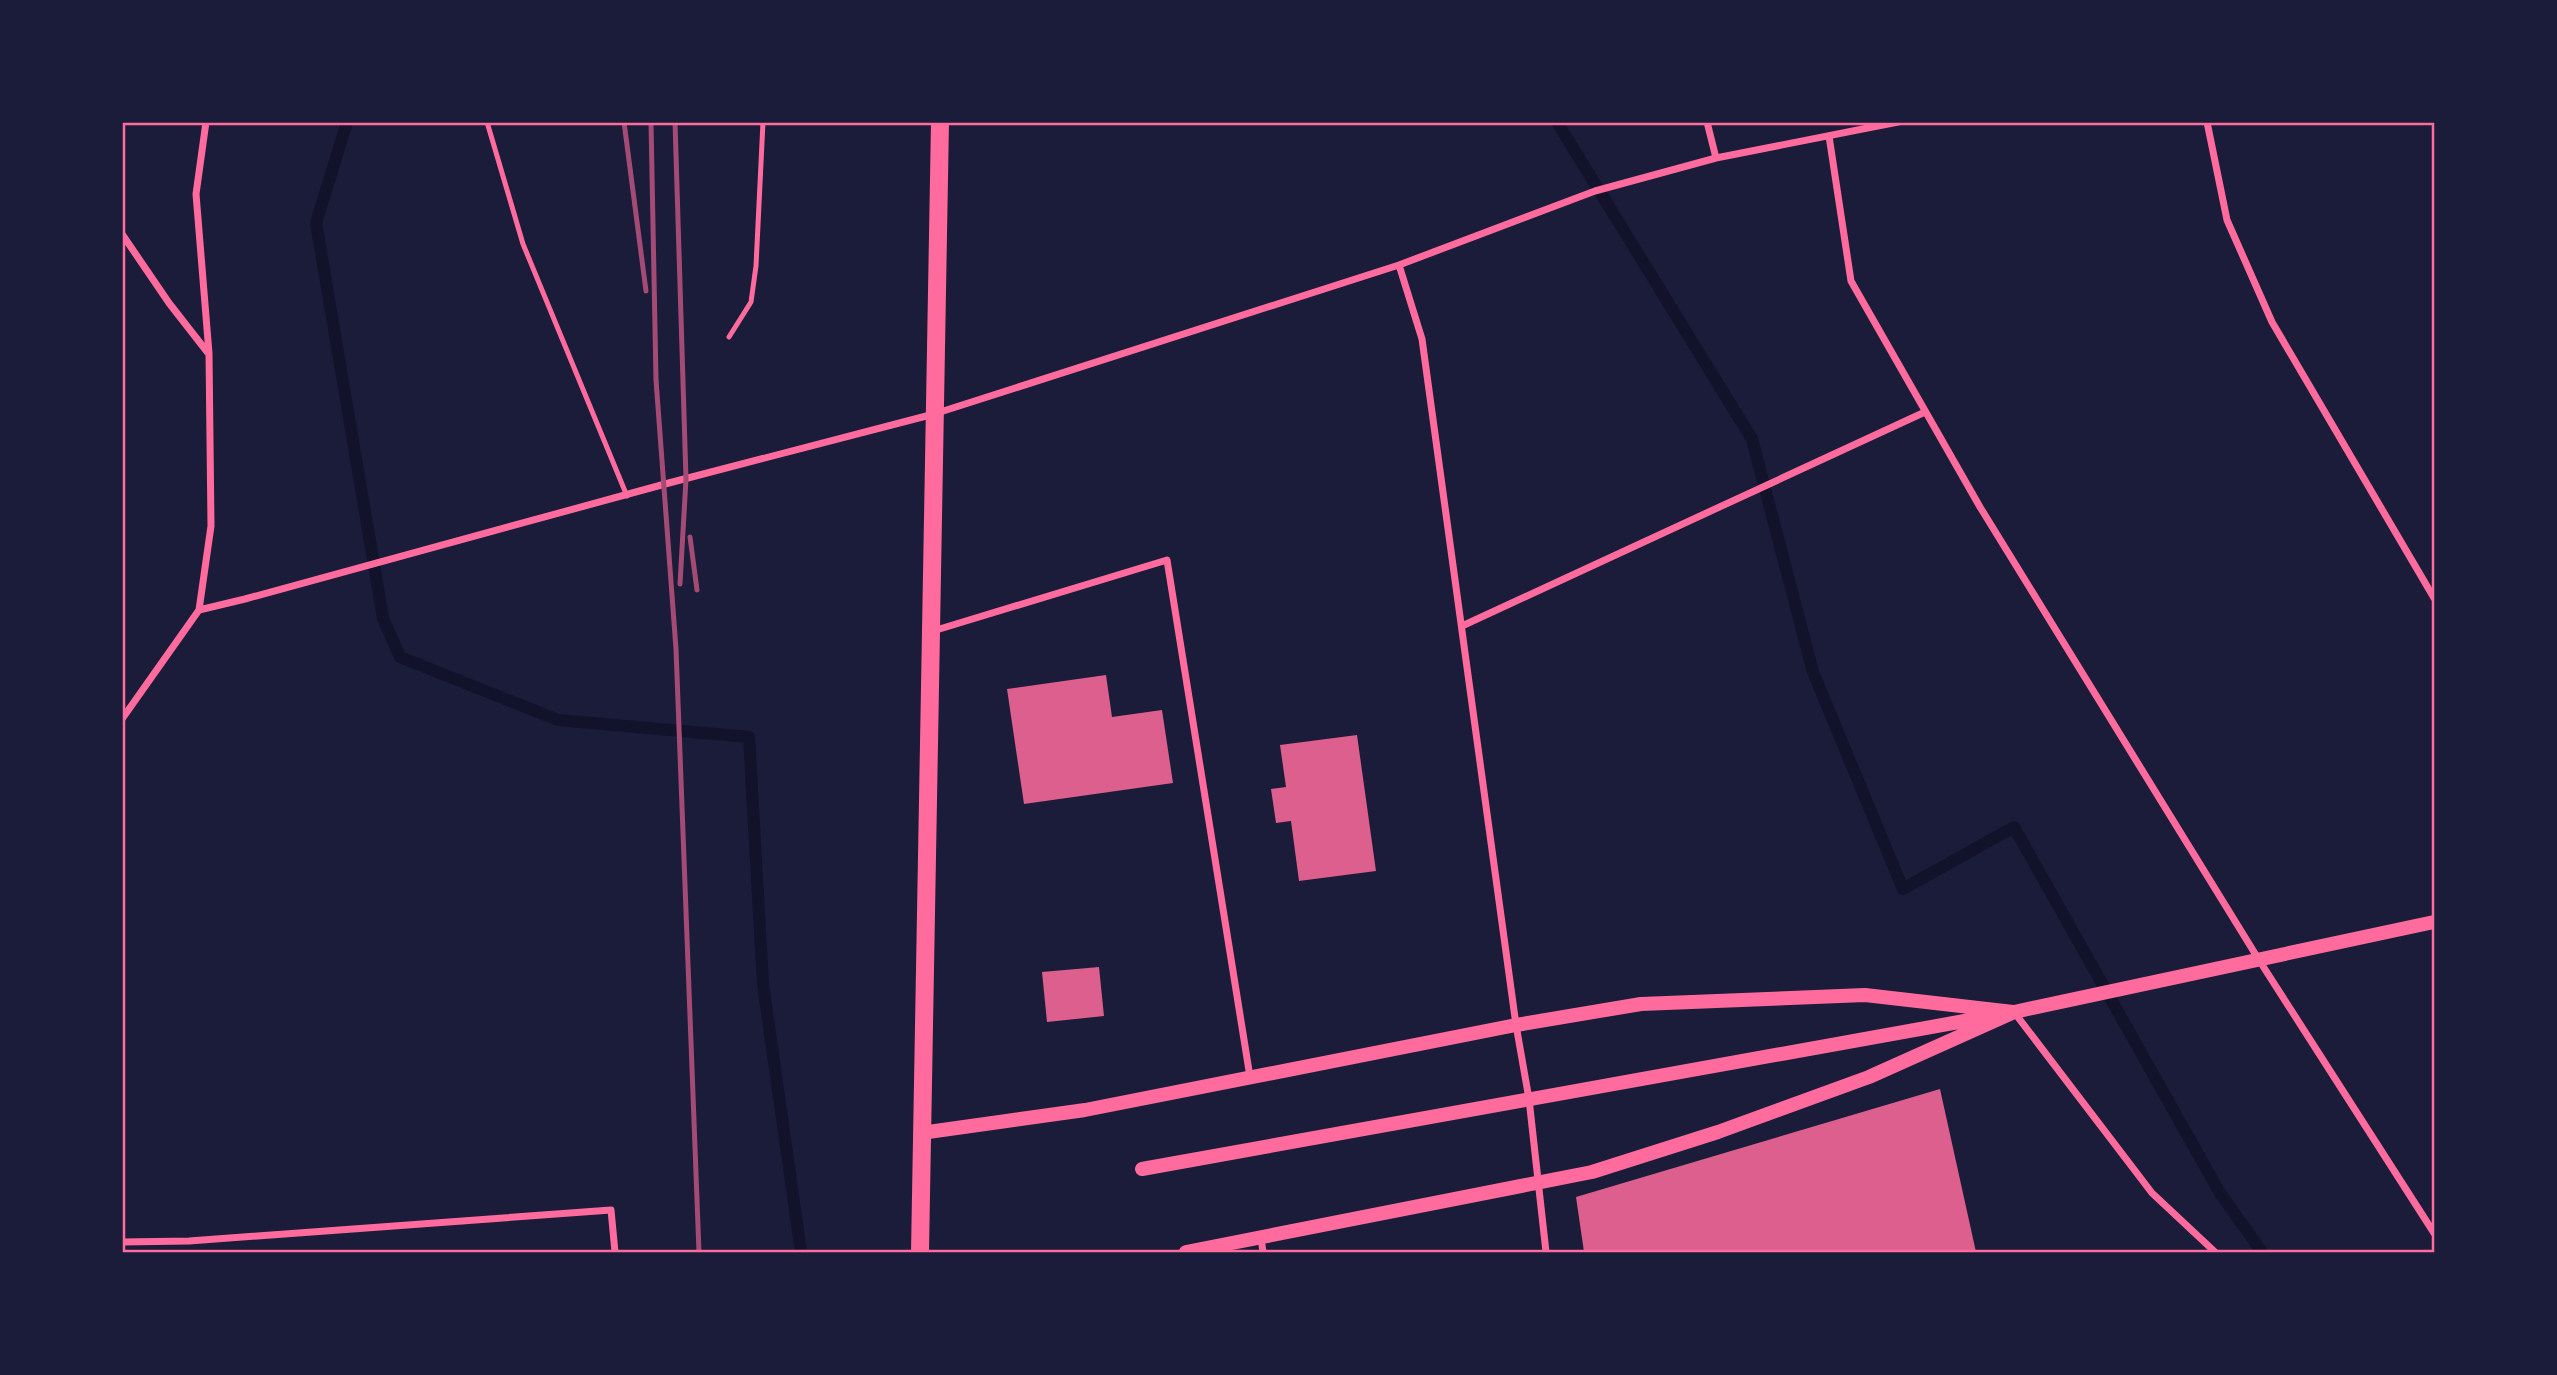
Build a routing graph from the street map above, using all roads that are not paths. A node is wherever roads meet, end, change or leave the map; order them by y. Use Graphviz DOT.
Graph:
graph roads {
  1 [pos="206,122"];
  2 [pos="487,122"];
  3 [pos="763,122"];
  4 [pos="940,122"];
  5 [pos="1707,122"];
  6 [pos="1898,122"];
  7 [pos="2207,122"];
  8 [pos="1829,136"];
  9 [pos="1716,158"];
  10 [pos="122,234"];
  11 [pos="1399,265"];
  12 [pos="729,337"];
  13 [pos="209,353"];
  14 [pos="1926,412"];
  15 [pos="934,414"];
  16 [pos="627,496"];
  17 [pos="2434,598"];
  18 [pos="199,610"];
  19 [pos="1462,625"];
  20 [pos="931,632"];
  21 [pos="122,719"];
  22 [pos="2434,922"];
  23 [pos="2259,960"];
  24 [pos="2014,1012"];
  25 [pos="1516,1025"];
  26 [pos="1250,1078"];
  27 [pos="1529,1099"];
  28 [pos="921,1133"];
  29 [pos="1142,1169"];
  30 [pos="1537,1184"];
  31 [pos="2434,1233"];
  32 [pos="122,1242"];
  33 [pos="1262,1245"];
  34 [pos="615,1252"];
  35 [pos="920,1252"];
  36 [pos="1186,1252"];
  37 [pos="1546,1252"];
  38 [pos="2215,1252"];
  1 -- 13 [label="street"];
  2 -- 16 [label="lane"];
  3 -- 12 [label="lane"];
  4 -- 15 [label="main road"];
  5 -- 9 [label="street"];
  6 -- 8 [label="street"];
  7 -- 17 [label="street"];
  8 -- 9 [label="street"];
  8 -- 14 [label="street"];
  9 -- 11 [label="street"];
  10 -- 13 [label="street"];
  11 -- 15 [label="street"];
  11 -- 19 [label="street"];
  13 -- 18 [label="street"];
  14 -- 19 [label="street"];
  14 -- 23 [label="street"];
  15 -- 16 [label="street"];
  15 -- 20 [label="main road"];
  16 -- 18 [label="street"];
  18 -- 21 [label="street"];
  19 -- 25 [label="street"];
  20 -- 26 [label="street"];
  20 -- 28 [label="main road"];
  22 -- 23 [label="main road"];
  23 -- 24 [label="main road"];
  23 -- 31 [label="street"];
  24 -- 25 [label="main road"];
  24 -- 27 [label="main road"];
  24 -- 30 [label="main road"];
  24 -- 38 [label="street"];
  25 -- 26 [label="main road"];
  25 -- 27 [label="street"];
  26 -- 28 [label="main road"];
  27 -- 29 [label="main road"];
  27 -- 30 [label="street"];
  28 -- 35 [label="main road"];
  30 -- 33 [label="main road"];
  30 -- 37 [label="street"];
  32 -- 34 [label="street"];
  33 -- 36 [label="main road"];
}
